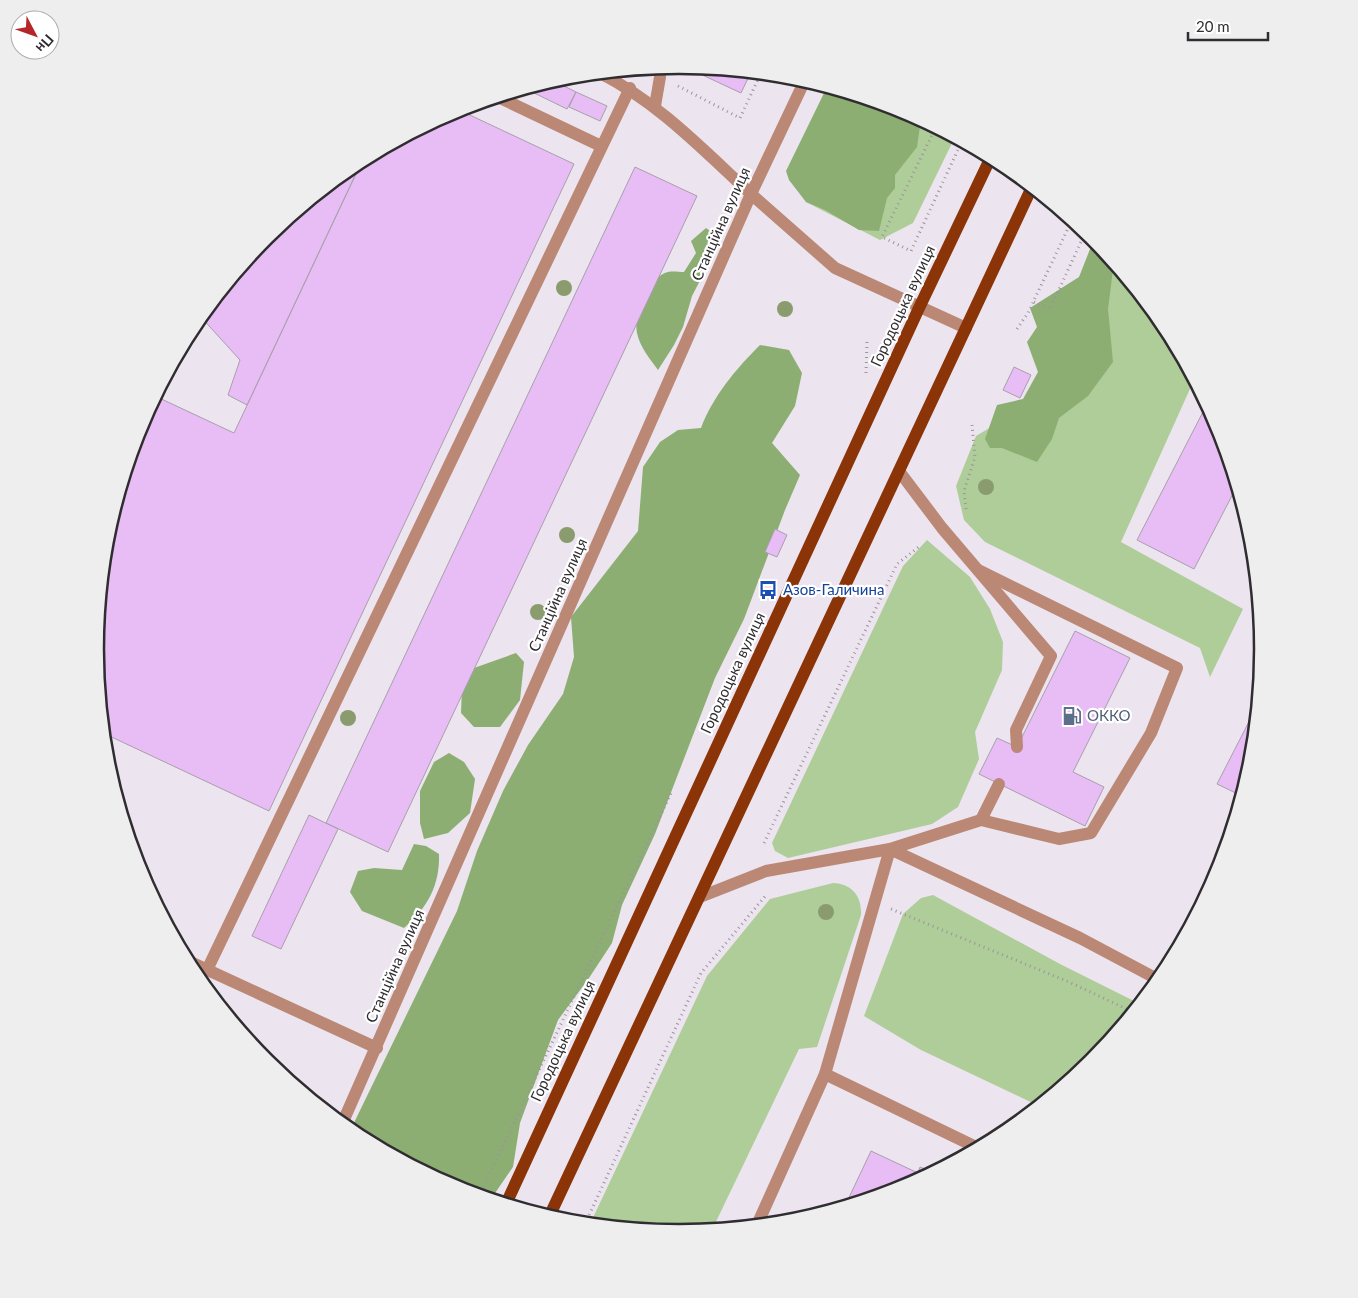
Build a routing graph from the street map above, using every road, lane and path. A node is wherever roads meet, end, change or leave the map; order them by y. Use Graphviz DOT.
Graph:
graph roads {
  1 [pos="664,74"];
  2 [pos="660,75"];
  3 [pos="611,78"];
  4 [pos="758,80"];
  5 [pos="802,87"];
  6 [pos="630,88"];
  7 [pos="505,101"];
  8 [pos="655,106"];
  9 [pos="933,133"];
  10 [pos="601,146"];
  11 [pos="959,147"];
  12 [pos="988,164"];
  13 [pos="1029,193"];
  14 [pos="751,194"];
  15 [pos="1069,227"];
  16 [pos="1083,239"];
  17 [pos="1034,302"];
  18 [pos="919,308"];
  19 [pos="966,328"];
  20 [pos="1017,329"];
  21 [pos="867,342"];
  22 [pos="866,374"];
  23 [pos="972,425"];
  24 [pos="899,471"];
  25 [pos="966,509"];
  26 [pos="920,546"];
  27 [pos="978,570"];
  28 [pos="1017,747"];
  29 [pos="999,784"];
  30 [pos="674,786"];
  31 [pos="981,820"];
  32 [pos="764,843"];
  33 [pos="890,849"];
  34 [pos="767,894"];
  35 [pos="700,897"];
  36 [pos="875,903"];
  37 [pos="199,966"];
  38 [pos="207,970"];
  39 [pos="1152,976"];
  40 [pos="1127,1009"];
  41 [pos="377,1048"];
  42 [pos="825,1074"];
  43 [pos="345,1117"];
  44 [pos="971,1145"];
  45 [pos="482,1189"];
  46 [pos="509,1198"];
  47 [pos="552,1210"];
  48 [pos="588,1216"];
  49 [pos="760,1218"];
  1 -- 4 [label="path"];
  2 -- 8 [label="street"];
  3 -- 6 [label="street"];
  5 -- 14 [label="street, Станційна вулиця"];
  6 -- 8 [label="street"];
  6 -- 10 [label="street"];
  7 -- 10 [label="street"];
  8 -- 14 [label="street"];
  9 -- 11 [label="path"];
  10 -- 38 [label="street"];
  12 -- 18 [label="main road, Городоцька вулиця"];
  13 -- 19 [label="main road"];
  14 -- 18 [label="street"];
  14 -- 41 [label="street, Станційна вулиця"];
  15 -- 17 [label="path"];
  16 -- 17 [label="path"];
  17 -- 20 [label="path"];
  18 -- 19 [label="street"];
  18 -- 46 [label="main road, Городоцька вулиця"];
  19 -- 24 [label="main road"];
  21 -- 22 [label="path"];
  23 -- 25 [label="path"];
  24 -- 27 [label="street"];
  24 -- 35 [label="main road"];
  26 -- 32 [label="path"];
  27 -- 28 [label="street"];
  27 -- 31 [label="street"];
  29 -- 31 [label="street"];
  30 -- 45 [label="path"];
  31 -- 33 [label="street"];
  33 -- 35 [label="street"];
  33 -- 36 [label="street"];
  33 -- 39 [label="street"];
  34 -- 48 [label="path"];
  35 -- 47 [label="main road"];
  36 -- 40 [label="path"];
  36 -- 42 [label="street"];
  37 -- 38 [label="street"];
  38 -- 41 [label="street"];
  41 -- 43 [label="street, Станційна вулиця"];
  42 -- 44 [label="street"];
  42 -- 49 [label="street"];
}
